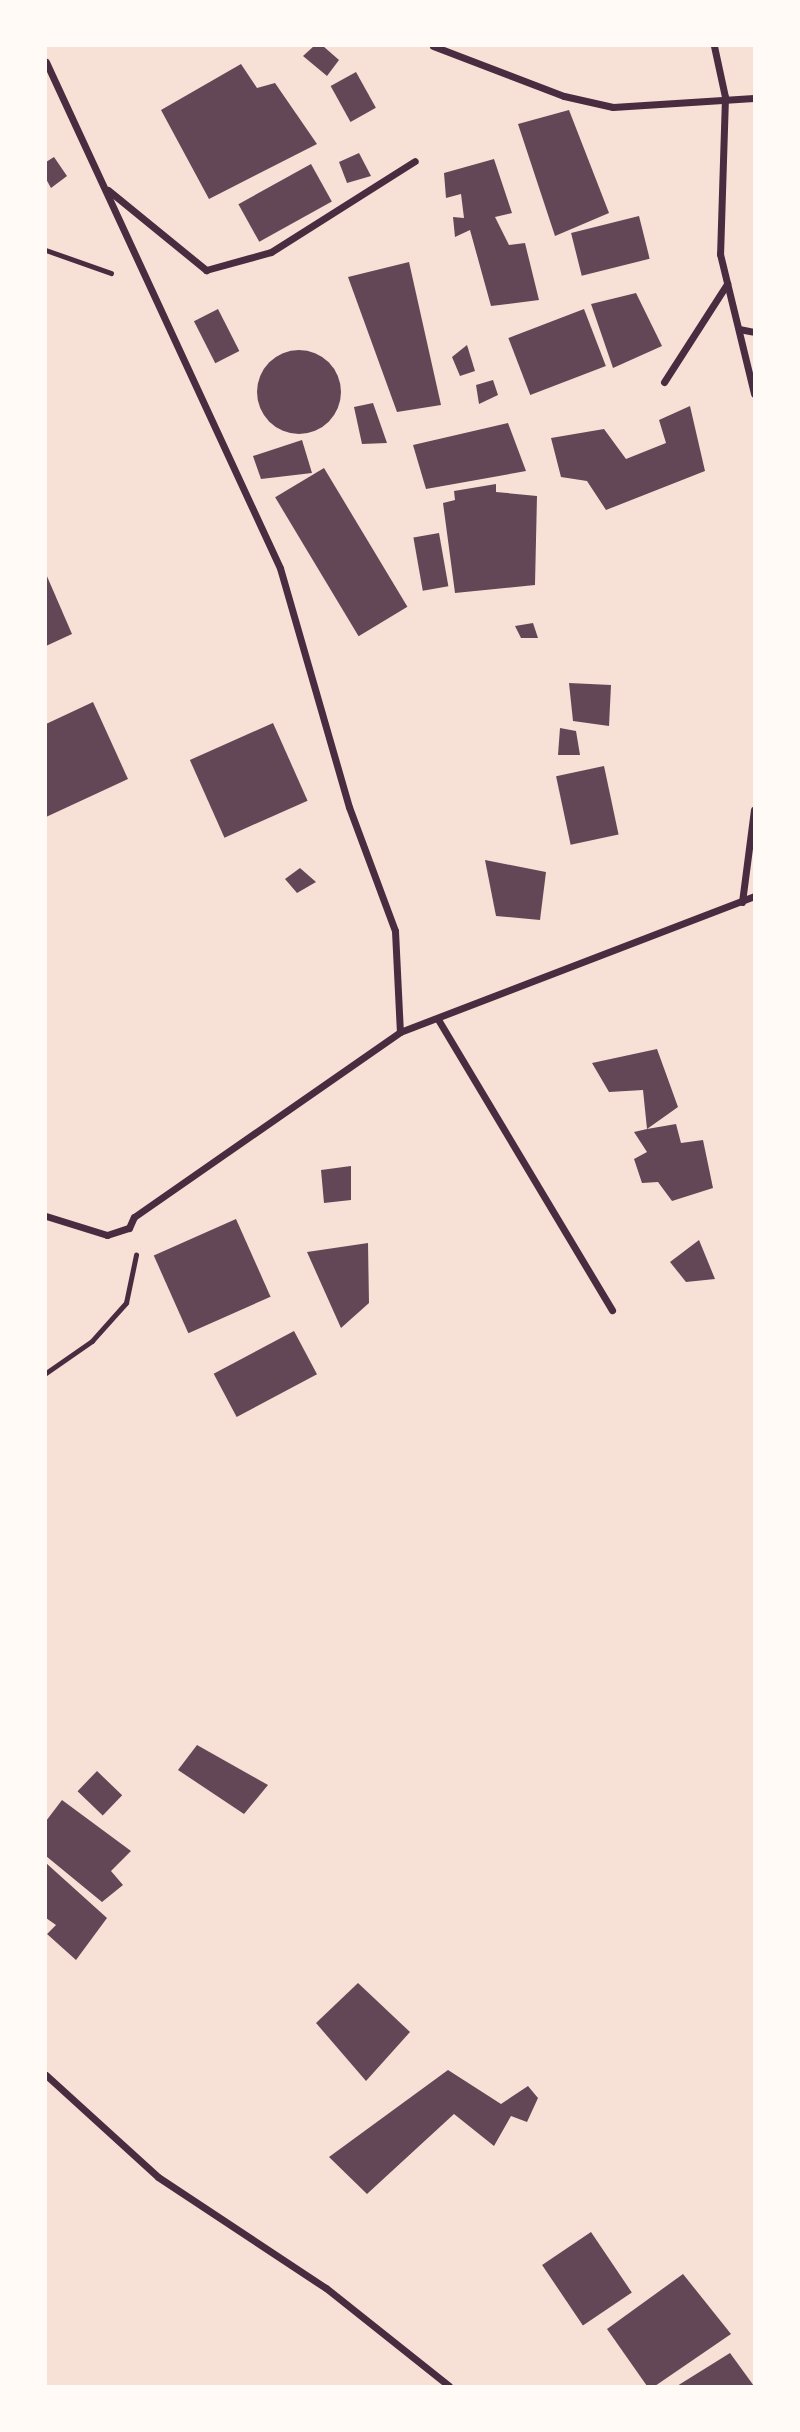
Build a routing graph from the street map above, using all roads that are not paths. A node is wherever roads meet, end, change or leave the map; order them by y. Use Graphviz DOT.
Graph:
graph roads {
  1 [pos="433,46"];
  2 [pos="714,46"];
  3 [pos="46,62"];
  4 [pos="725,97"];
  5 [pos="754,98"];
  6 [pos="415,162"];
  7 [pos="105,188"];
  8 [pos="727,284"];
  9 [pos="738,329"];
  10 [pos="754,332"];
  11 [pos="664,383"];
  12 [pos="754,394"];
  13 [pos="754,810"];
  14 [pos="754,896"];
  15 [pos="742,902"];
  16 [pos="439,1021"];
  17 [pos="400,1032"];
  18 [pos="46,1216"];
  19 [pos="611,1310"];
  20 [pos="46,2075"];
  21 [pos="449,2386"];
  1 -- 4 [label="street"];
  2 -- 4 [label="street"];
  3 -- 7 [label="street"];
  4 -- 5 [label="street"];
  4 -- 8 [label="street"];
  6 -- 7 [label="street"];
  7 -- 17 [label="street"];
  8 -- 9 [label="street"];
  8 -- 11 [label="street"];
  9 -- 10 [label="street"];
  9 -- 12 [label="street"];
  13 -- 15 [label="street"];
  14 -- 15 [label="street"];
  15 -- 16 [label="street"];
  16 -- 17 [label="street"];
  16 -- 19 [label="street"];
  17 -- 18 [label="street"];
  20 -- 21 [label="street"];
}
